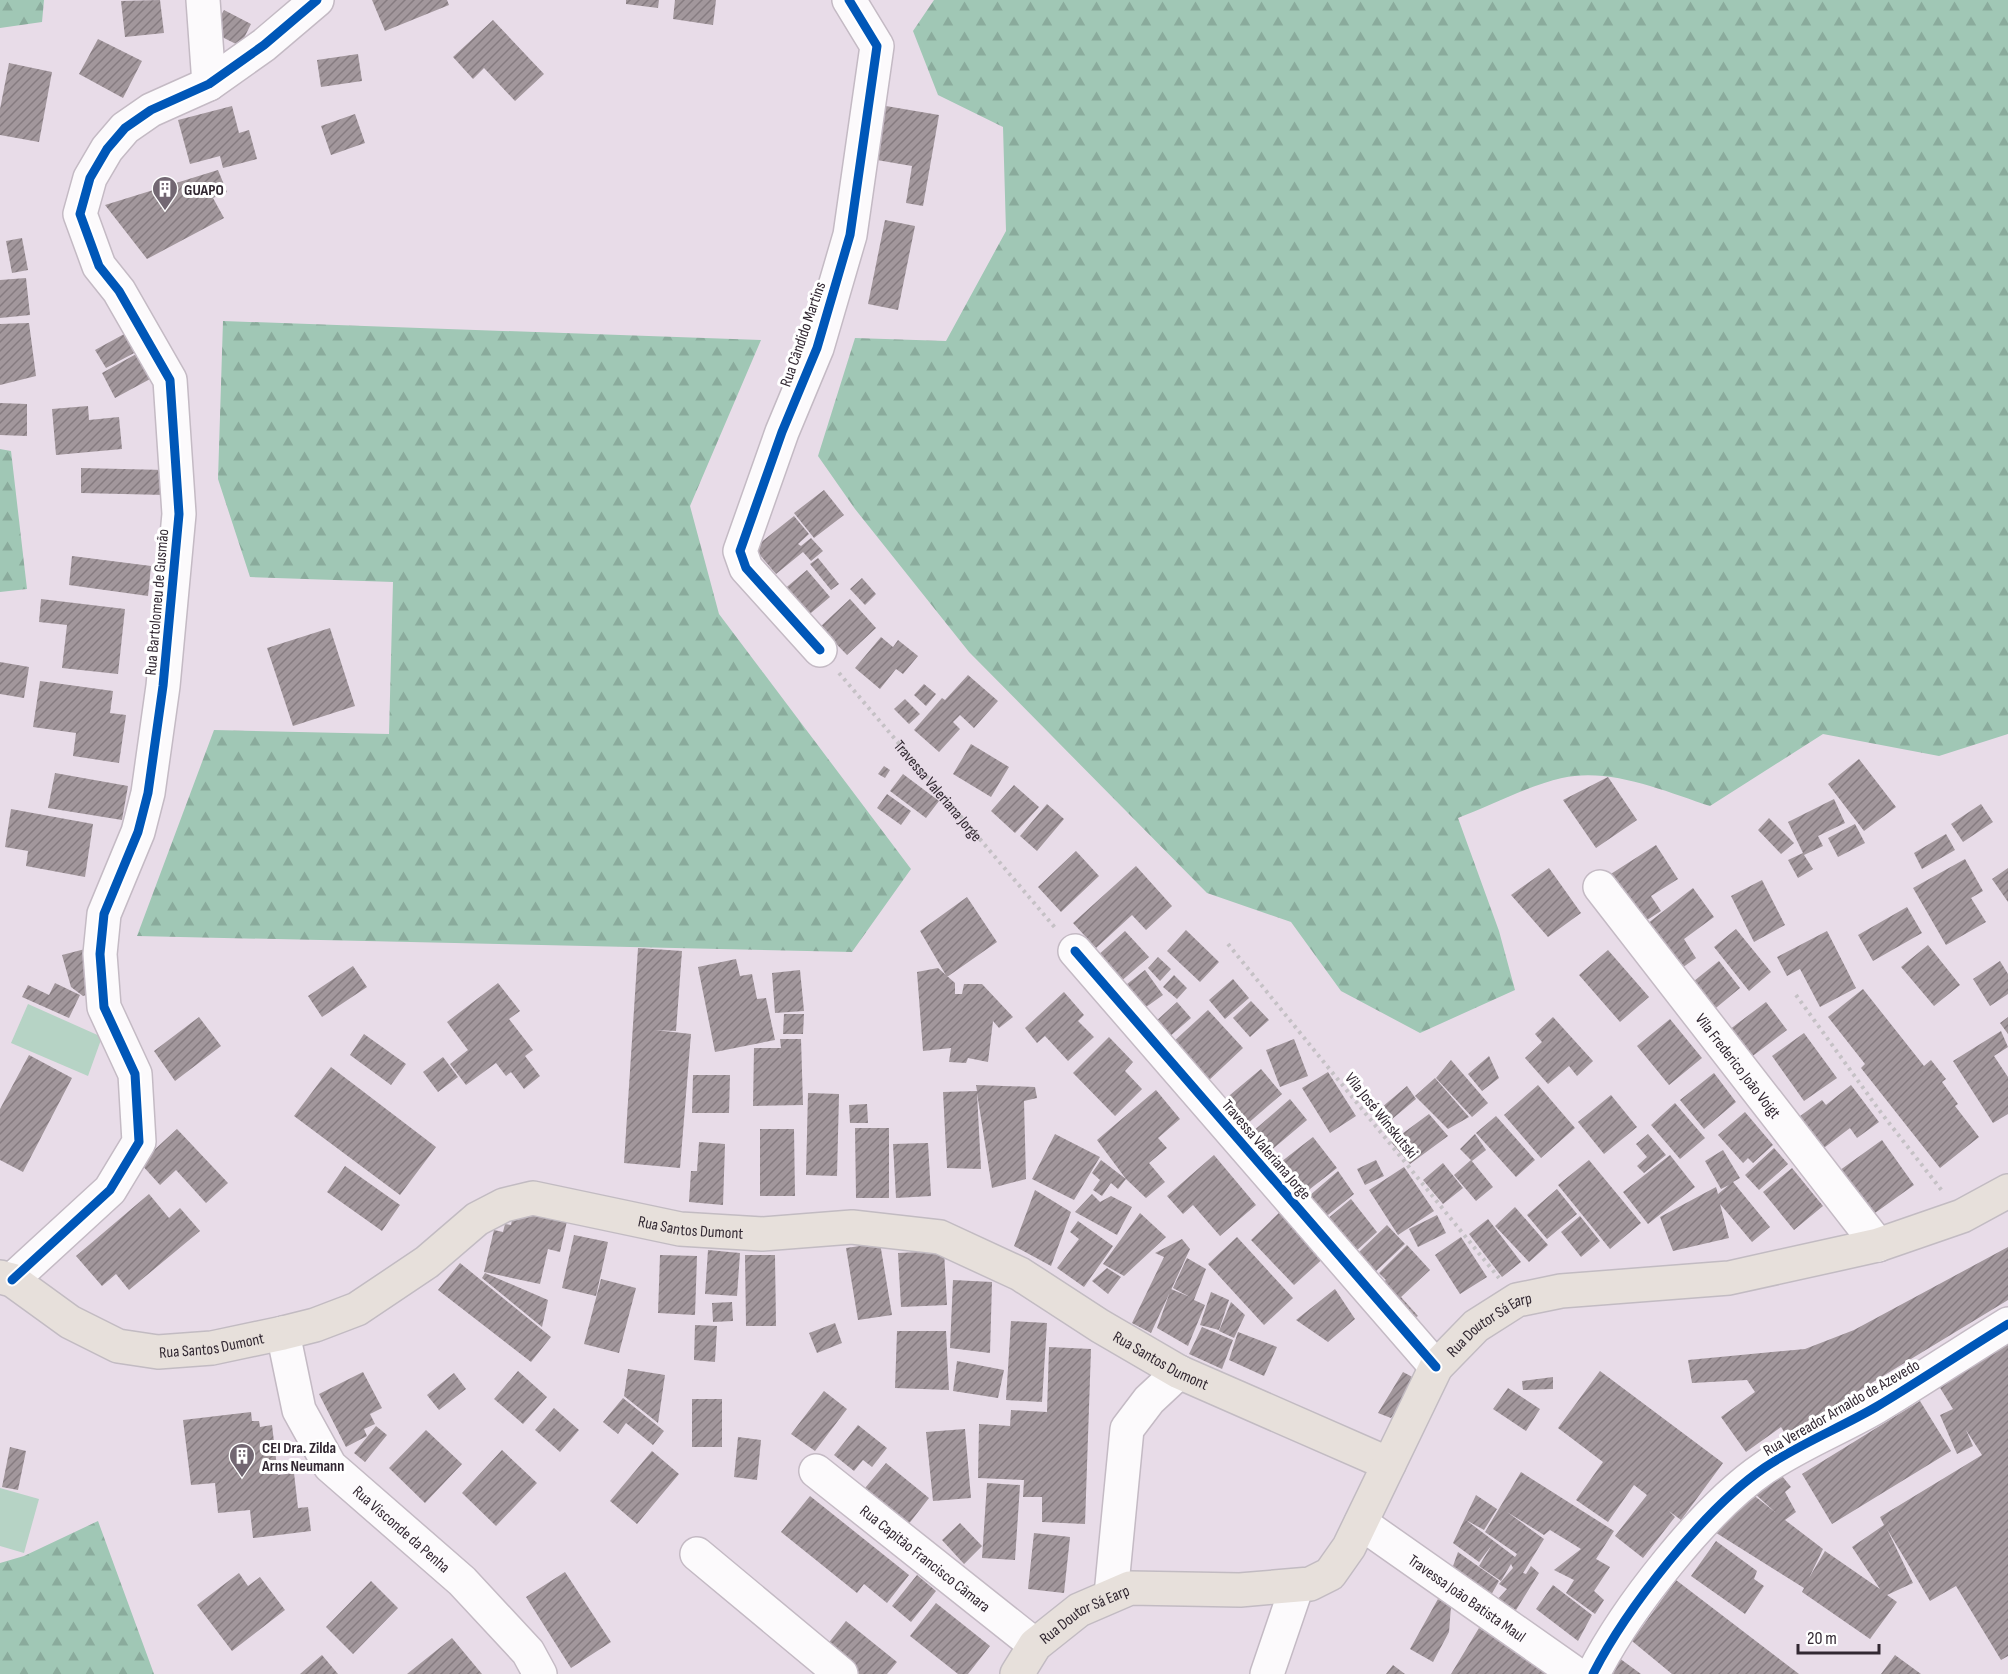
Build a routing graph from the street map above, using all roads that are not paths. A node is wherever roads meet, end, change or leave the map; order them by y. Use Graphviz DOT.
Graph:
graph roads {
  1 [pos="202,0"];
  2 [pos="317,0"];
  3 [pos="849,0"];
  4 [pos="209,84"];
  5 [pos="820,650"];
  6 [pos="1600,886"];
  7 [pos="1075,951"];
  8 [pos="2008,1191"];
  9 [pos="1878,1245"];
  10 [pos="6,1278"];
  11 [pos="2008,1324"];
  12 [pos="283,1334"];
  13 [pos="1436,1367"];
  14 [pos="1179,1372"];
  15 [pos="1389,1464"];
  16 [pos="816,1471"];
  17 [pos="1361,1523"];
  18 [pos="697,1554"];
  19 [pos="1297,1586"];
  20 [pos="1111,1595"];
  21 [pos="1035,1645"];
  22 [pos="1271,1661"];
  23 [pos="540,1674"];
  24 [pos="841,1674"];
  25 [pos="1017,1674"];
  26 [pos="1575,1674"];
  27 [pos="1593,1674"];
  1 -- 4 [label="street"];
  2 -- 4 [label="street, Rua Bartolomeu de Gusmão"];
  3 -- 5 [label="street, Rua Cândido Martins"];
  4 -- 10 [label="street, Rua Bartolomeu de Gusmão"];
  6 -- 9 [label="street, Vila Frederico João Voigt"];
  7 -- 13 [label="street, Travessa Valeriana Jorge"];
  8 -- 9 [label="main road, Rua Doutor Sá Earp"];
  9 -- 13 [label="main road, Rua Doutor Sá Earp"];
  10 -- 12 [label="main road, Rua Santos Dumont"];
  11 -- 27 [label="street, Rua Vereador Arnaldo de Azevedo"];
  12 -- 14 [label="main road, Rua Santos Dumont"];
  12 -- 23 [label="street, Rua Visconde da Penha"];
  13 -- 15 [label="main road, Rua Doutor Sá Earp"];
  14 -- 15 [label="main road, Rua Santos Dumont"];
  14 -- 20 [label="street"];
  15 -- 17 [label="main road, Rua Doutor Sá Earp"];
  16 -- 21 [label="street, Rua Capitão Francisco Câmara"];
  17 -- 19 [label="main road, Rua Doutor Sá Earp"];
  17 -- 26 [label="street, Travessa João Batista Maul"];
  18 -- 24 [label="street"];
  19 -- 20 [label="main road, Rua Doutor Sá Earp"];
  19 -- 22 [label="street"];
  20 -- 21 [label="main road, Rua Doutor Sá Earp"];
  21 -- 25 [label="main road, Rua Doutor Sá Earp"];
}
